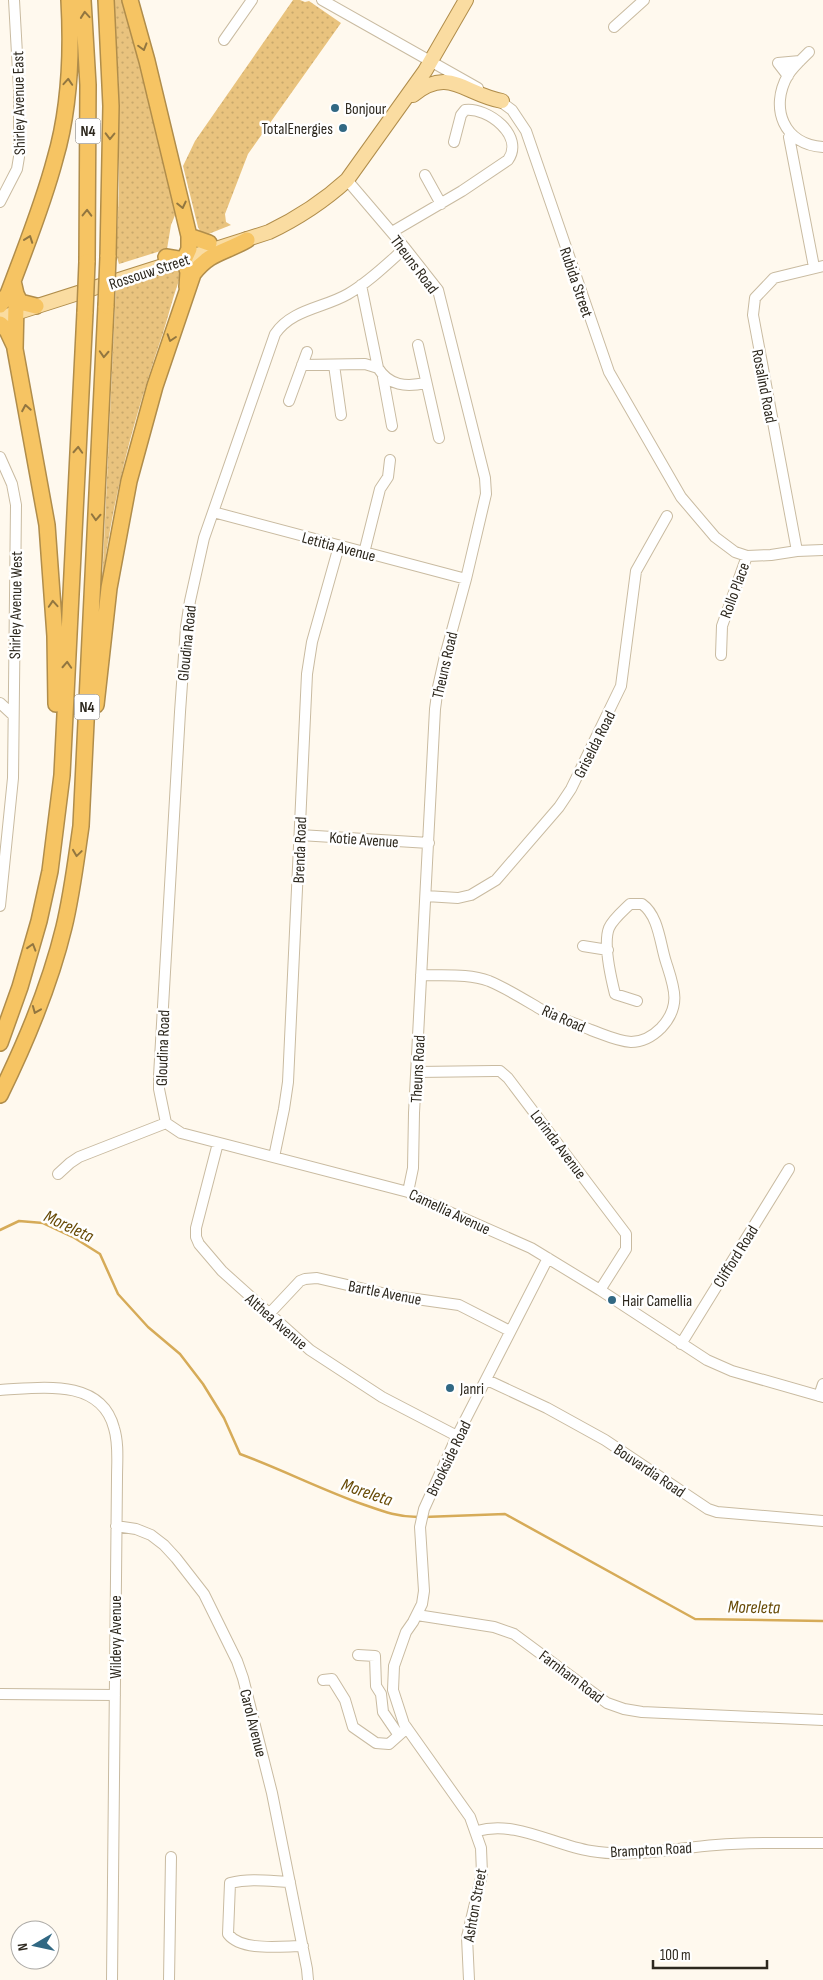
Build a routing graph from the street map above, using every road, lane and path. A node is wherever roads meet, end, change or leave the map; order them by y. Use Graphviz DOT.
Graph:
graph roads {
  1 [pos="14,0"];
  2 [pos="69,0"];
  3 [pos="83,0"];
  4 [pos="106,0"];
  5 [pos="130,0"];
  6 [pos="252,0"];
  7 [pos="322,0"];
  8 [pos="466,0"];
  9 [pos="644,0"];
  10 [pos="614,27"];
  11 [pos="224,40"];
  12 [pos="809,52"];
  13 [pos="432,60"];
  14 [pos="800,61"];
  15 [pos="788,76"];
  16 [pos="502,101"];
  17 [pos="402,103"];
  18 [pos="788,137"];
  19 [pos="454,142"];
  20 [pos="823,147"];
  21 [pos="425,175"];
  22 [pos="347,180"];
  23 [pos="0,202"];
  24 [pos="441,204"];
  25 [pos="296,216"];
  26 [pos="392,232"];
  27 [pos="246,240"];
  28 [pos="209,243"];
  29 [pos="187,248"];
  30 [pos="405,248"];
  31 [pos="166,257"];
  32 [pos="819,266"];
  33 [pos="13,281"];
  34 [pos="362,285"];
  35 [pos="186,292"];
  36 [pos="0,304"];
  37 [pos="36,306"];
  38 [pos="13,307"];
  39 [pos="0,318"];
  40 [pos="0,324"];
  41 [pos="418,346"];
  42 [pos="15,349"];
  43 [pos="307,352"];
  44 [pos="334,365"];
  45 [pos="302,366"];
  46 [pos="381,372"];
  47 [pos="426,383"];
  48 [pos="289,401"];
  49 [pos="341,414"];
  50 [pos="392,426"];
  51 [pos="439,438"];
  52 [pos="0,457"];
  53 [pos="390,460"];
  54 [pos="213,512"];
  55 [pos="667,516"];
  56 [pos="339,546"];
  57 [pos="823,550"];
  58 [pos="797,551"];
  59 [pos="364,552"];
  60 [pos="747,556"];
  61 [pos="466,578"];
  62 [pos="722,655"];
  63 [pos="0,703"];
  64 [pos="13,715"];
  65 [pos="62,775"];
  66 [pos="81,826"];
  67 [pos="300,835"];
  68 [pos="429,843"];
  69 [pos="426,896"];
  70 [pos="0,906"];
  71 [pos="583,946"];
  72 [pos="608,950"];
  73 [pos="422,975"];
  74 [pos="636,1001"];
  75 [pos="0,1043"];
  76 [pos="417,1072"];
  77 [pos="0,1095"];
  78 [pos="166,1124"];
  79 [pos="218,1143"];
  80 [pos="274,1157"];
  81 [pos="789,1169"];
  82 [pos="58,1174"];
  83 [pos="408,1192"];
  84 [pos="548,1258"];
  85 [pos="600,1290"];
  86 [pos="269,1314"];
  87 [pos="510,1331"];
  88 [pos="681,1344"];
  89 [pos="487,1380"];
  90 [pos="823,1384"];
  91 [pos="0,1390"];
  92 [pos="821,1397"];
  93 [pos="457,1436"];
  94 [pos="823,1521"];
  95 [pos="116,1526"];
  96 [pos="417,1615"];
  97 [pos="358,1655"];
  98 [pos="376,1674"];
  99 [pos="393,1676"];
  100 [pos="324,1680"];
  101 [pos="0,1694"];
  102 [pos="115,1695"];
  103 [pos="398,1708"];
  104 [pos="823,1720"];
  105 [pos="402,1731"];
  106 [pos="479,1831"];
  107 [pos="823,1843"];
  108 [pos="171,1858"];
  109 [pos="290,1882"];
  110 [pos="303,1946"];
  111 [pos="308,1976"];
  112 [pos="112,1979"];
  113 [pos="169,1980"];
  114 [pos="469,1980"];
  115 [pos="476,1980"];
  1 -- 23 [label="street, Shirley Avenue East"];
  33 -- 2 [label="highway, one-way"];
  65 -- 3 [label="highway, N4, one-way, bridge"];
  4 -- 66 [label="highway, N4, one-way, bridge"];
  5 -- 29 [label="highway, one-way"];
  6 -- 11 [label="street"];
  7 -- 13 [label="street, Rubida Street"];
  8 -- 13 [label="main road, Rossouw Street"];
  9 -- 10 [label="street"];
  12 -- 14 [label="street"];
  13 -- 16 [label="street, Rubida Street"];
  13 -- 17 [label="main road, Rossouw Street"];
  14 -- 15 [label="street"];
  14 -- 15 [label="street"];
  15 -- 20 [label="street"];
  16 -- 17 [label="main road"];
  16 -- 60 [label="street, Rubida Street"];
  17 -- 22 [label="main road, Rossouw Street"];
  18 -- 32 [label="street"];
  19 -- 24 [label="street"];
  21 -- 24 [label="street"];
  22 -- 25 [label="main road, Rossouw Street"];
  22 -- 26 [label="street, Theuns Road"];
  24 -- 26 [label="street"];
  25 -- 27 [label="main road, Rossouw Street"];
  25 -- 28 [label="main road, Rossouw Street"];
  26 -- 30 [label="street, Theuns Road"];
  27 -- 29 [label="main road, Rossouw Street"];
  27 -- 35 [label="highway"];
  28 -- 29 [label="highway"];
  29 -- 31 [label="highway"];
  29 -- 35 [label="highway"];
  29 -- 37 [label="main road, Rossouw Street"];
  30 -- 34 [label="street, Gloudina Road"];
  30 -- 61 [label="street, Theuns Road"];
  31 -- 38 [label="main road, Rossouw Street"];
  32 -- 58 [label="street, Rosalind Road"];
  33 -- 36 [label="highway"];
  33 -- 38 [label="highway"];
  34 -- 46 [label="street"];
  34 -- 54 [label="street, Gloudina Road"];
  35 -- 66 [label="highway, one-way"];
  37 -- 38 [label="highway"];
  38 -- 39 [label="main road, Rossouw Street"];
  38 -- 42 [label="highway"];
  40 -- 42 [label="highway"];
  41 -- 47 [label="street"];
  65 -- 42 [label="highway, one-way"];
  43 -- 45 [label="street"];
  44 -- 45 [label="street"];
  44 -- 46 [label="street"];
  44 -- 49 [label="street"];
  45 -- 48 [label="street"];
  46 -- 47 [label="street"];
  46 -- 50 [label="street"];
  47 -- 51 [label="street"];
  52 -- 64 [label="street, Shirley Avenue West"];
  53 -- 59 [label="street"];
  54 -- 56 [label="street, Letitia Avenue"];
  54 -- 78 [label="street, Gloudina Road"];
  55 -- 69 [label="street, Griselda Road"];
  56 -- 59 [label="street, Letitia Avenue"];
  56 -- 67 [label="street, Brenda Road"];
  57 -- 58 [label="street"];
  58 -- 60 [label="street"];
  59 -- 61 [label="street, Letitia Avenue"];
  60 -- 62 [label="street, Rollo Place"];
  61 -- 68 [label="street, Theuns Road"];
  63 -- 64 [label="street"];
  64 -- 70 [label="street, Shirley Avenue West"];
  75 -- 65 [label="highway, N4, one-way"];
  66 -- 77 [label="highway, N4, one-way"];
  67 -- 68 [label="street, Kotie Avenue"];
  67 -- 80 [label="street, Brenda Road"];
  68 -- 69 [label="street, Theuns Road"];
  69 -- 73 [label="street, Theuns Road"];
  71 -- 72 [label="street"];
  72 -- 73 [label="street, Ria Road"];
  72 -- 74 [label="street"];
  73 -- 76 [label="street, Theuns Road"];
  76 -- 83 [label="street, Theuns Road"];
  76 -- 85 [label="street, Lorinda Avenue"];
  78 -- 79 [label="street, Camellia Avenue"];
  78 -- 82 [label="street"];
  79 -- 80 [label="street, Camellia Avenue"];
  79 -- 86 [label="street, Althea Avenue"];
  80 -- 83 [label="street, Camellia Avenue"];
  81 -- 88 [label="street, Clifford Road"];
  83 -- 84 [label="street, Camellia Avenue"];
  84 -- 85 [label="street, Camellia Avenue"];
  84 -- 87 [label="street, Brookside Road"];
  85 -- 88 [label="street, Camellia Avenue"];
  86 -- 87 [label="street, Bartle Avenue"];
  86 -- 93 [label="street, Althea Avenue"];
  87 -- 89 [label="street, Brookside Road"];
  88 -- 92 [label="street, Camellia Avenue"];
  89 -- 93 [label="street, Brookside Road"];
  89 -- 94 [label="street, Bouvardia Road"];
  90 -- 92 [label="street"];
  91 -- 95 [label="street, Wildevy Avenue"];
  93 -- 96 [label="street, Brookside Road"];
  95 -- 102 [label="street, Wildevy Avenue"];
  95 -- 109 [label="street, Carol Avenue"];
  96 -- 99 [label="street"];
  96 -- 104 [label="street, Farnham Road"];
  97 -- 98 [label="street"];
  98 -- 99 [label="street"];
  98 -- 105 [label="street"];
  99 -- 103 [label="street"];
  100 -- 105 [label="street"];
  101 -- 102 [label="street"];
  102 -- 112 [label="street, Wildevy Avenue"];
  103 -- 105 [label="street"];
  103 -- 106 [label="street"];
  105 -- 106 [label="street"];
  106 -- 107 [label="street, Brampton Road"];
  106 -- 114 [label="street, Ashton Street"];
  106 -- 115 [label="street, Ashton Street"];
  108 -- 113 [label="street"];
  109 -- 110 [label="street, Carol Avenue"];
  109 -- 110 [label="street"];
  110 -- 111 [label="street, Carol Avenue"];
}
